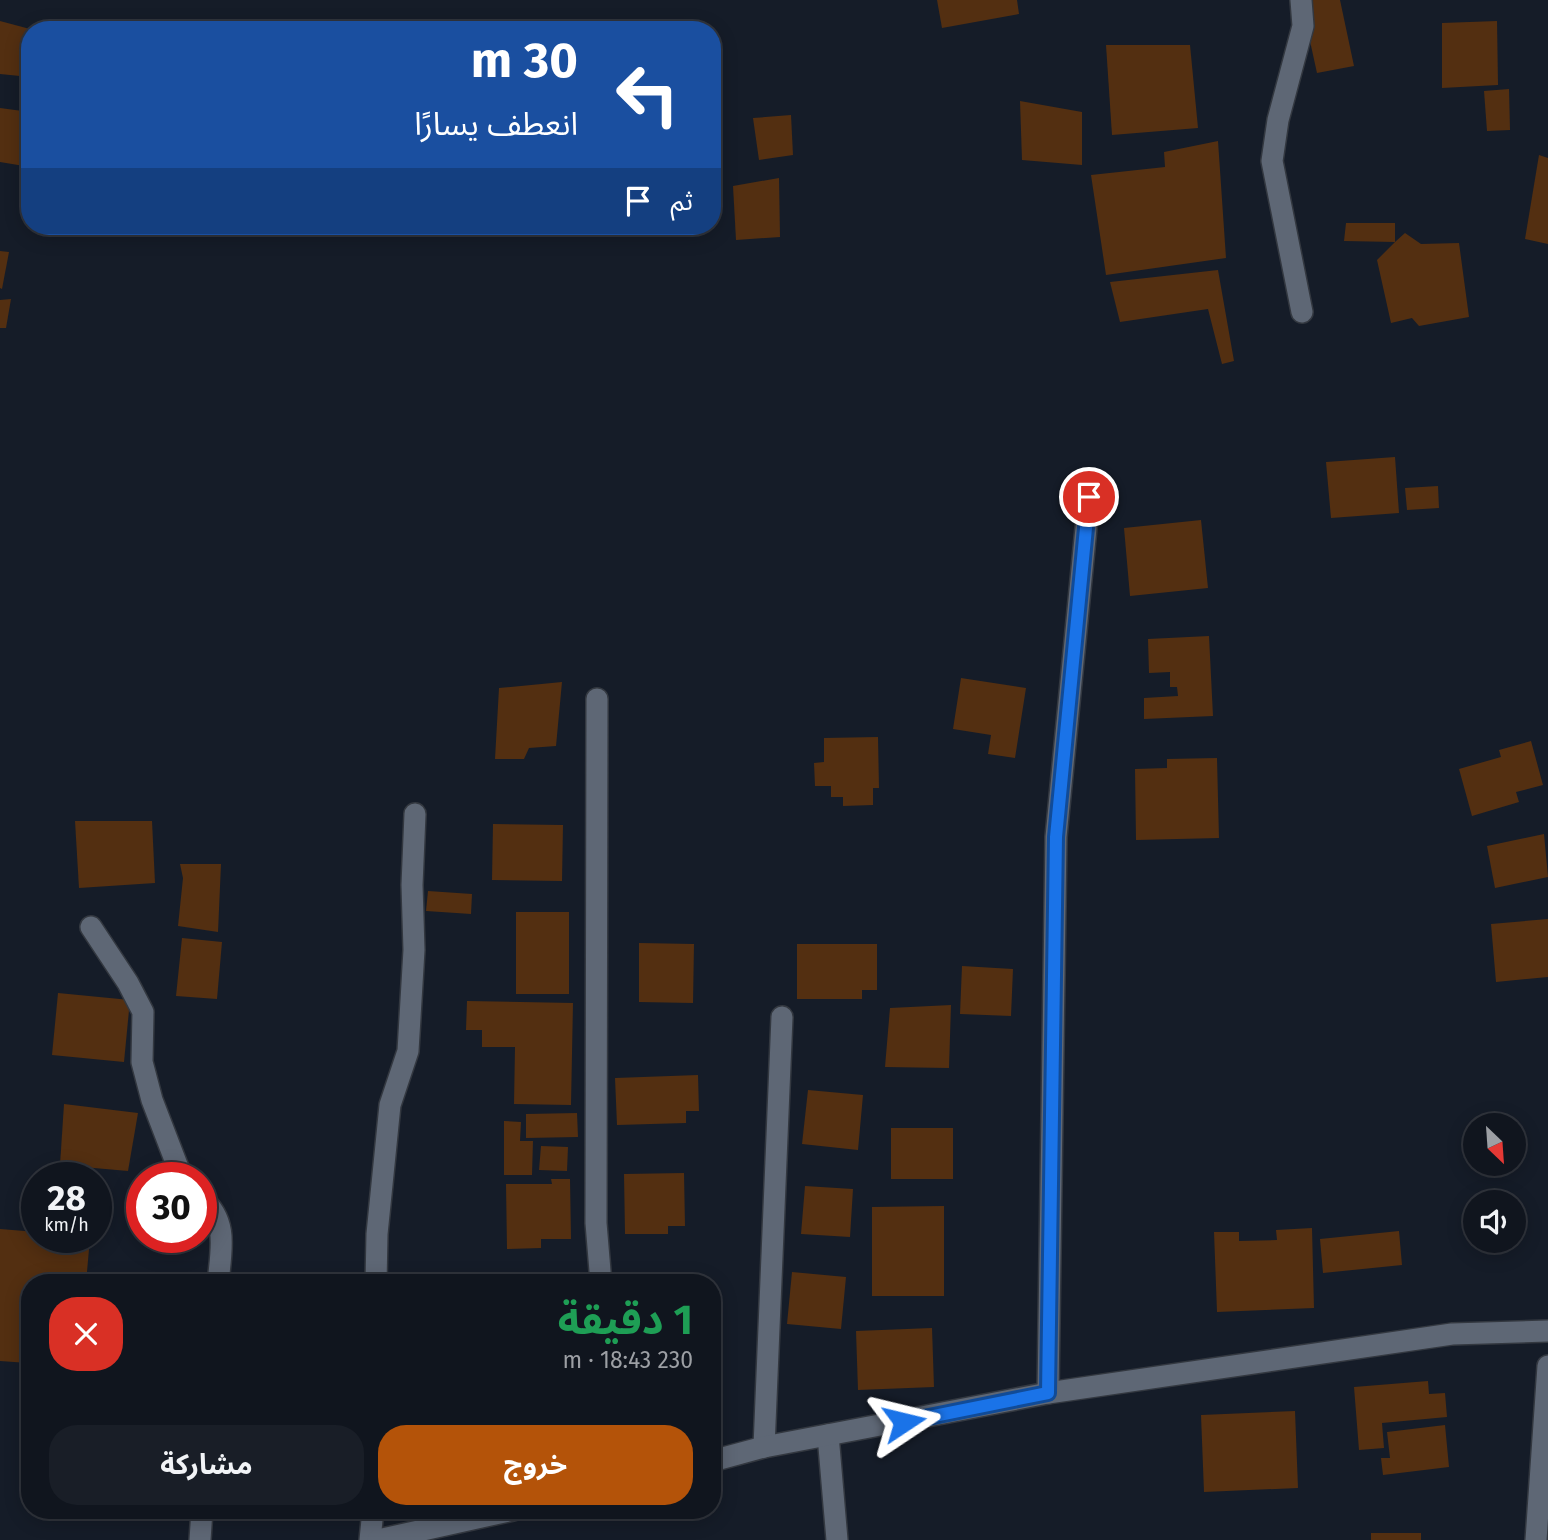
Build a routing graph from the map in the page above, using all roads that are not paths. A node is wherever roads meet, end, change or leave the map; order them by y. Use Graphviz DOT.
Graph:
graph roads {
  1 [pos="1301,0"];
  2 [pos="1301,312"];
  3 [pos="1089,497"];
  4 [pos="597,699"];
  5 [pos="415,814"];
  6 [pos="91,928"];
  7 [pos="782,1017"];
  8 [pos="176,1162"];
  9 [pos="217,1216"];
  10 [pos="219,1274"];
  11 [pos="376,1274"];
  12 [pos="600,1274"];
  13 [pos="1548,1331"];
  14 [pos="1548,1366"];
  15 [pos="1048,1393"];
  16 [pos="828,1435"];
  17 [pos="764,1447"];
  18 [pos="721,1459"];
  19 [pos="201,1519"];
  20 [pos="372,1519"];
  21 [pos="472,1519"];
  22 [pos="200,1540"];
  23 [pos="370,1540"];
  24 [pos="378,1540"];
  25 [pos="837,1540"];
  26 [pos="1536,1540"];
  1 -- 2 [label="street"];
  3 -- 15 [label="street"];
  4 -- 12 [label="street"];
  5 -- 11 [label="street"];
  6 -- 8 [label="street"];
  7 -- 17 [label="street"];
  9 -- 10 [label="street"];
  13 -- 15 [label="street"];
  14 -- 26 [label="street"];
  15 -- 16 [label="street"];
  16 -- 17 [label="street"];
  16 -- 25 [label="street"];
  17 -- 18 [label="street"];
  19 -- 22 [label="street"];
  20 -- 23 [label="street"];
  21 -- 24 [label="street"];
}
